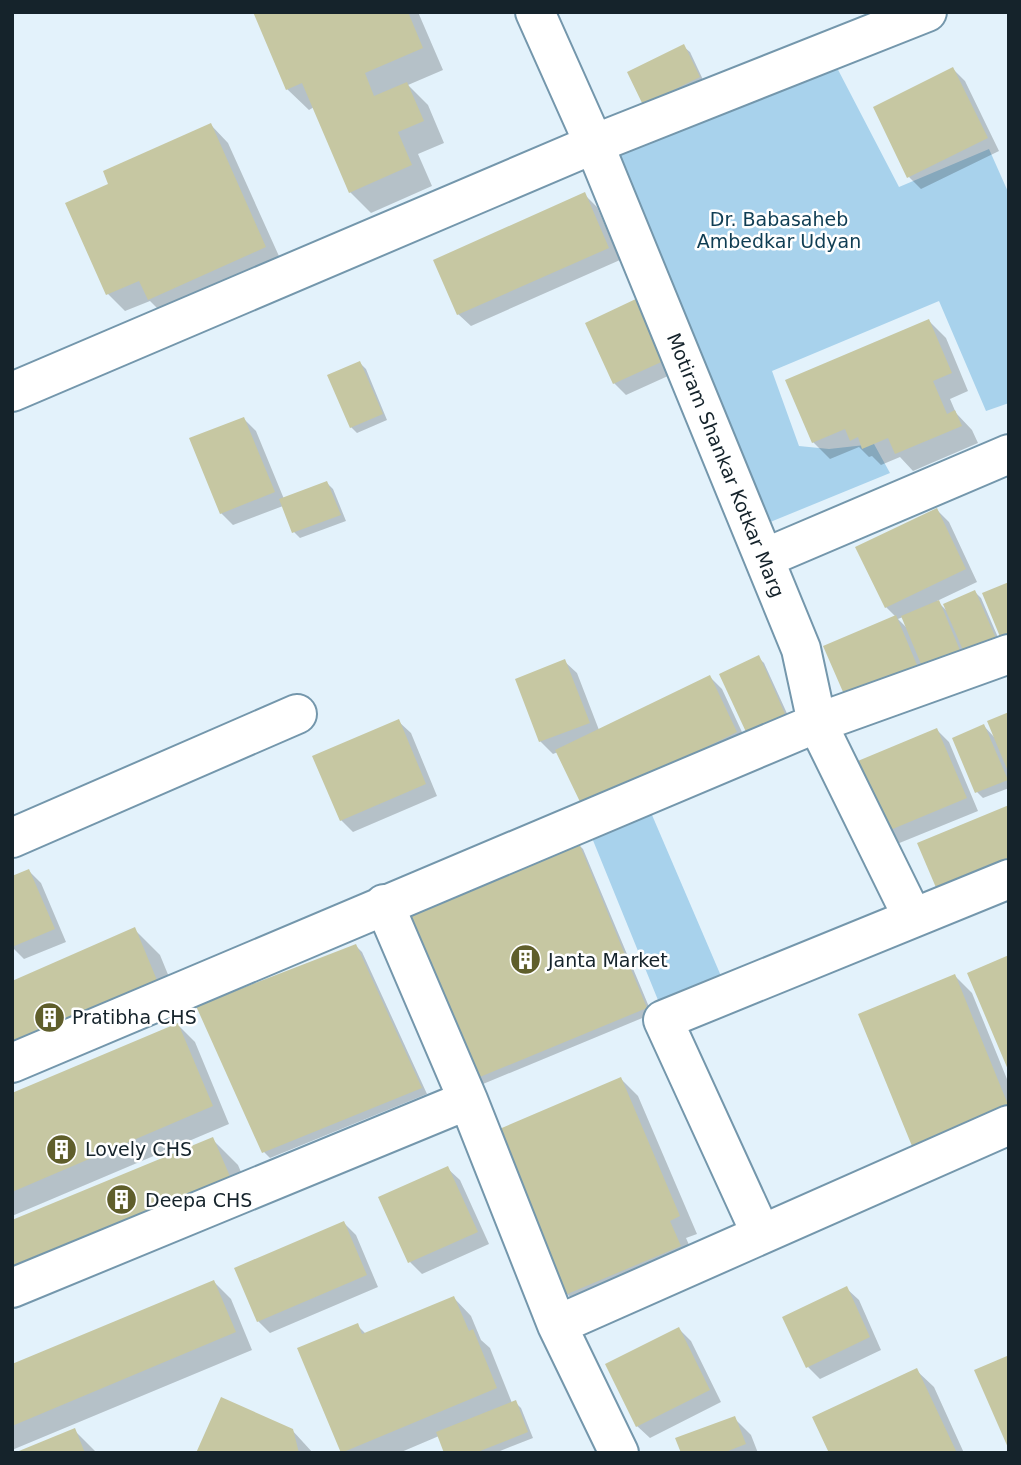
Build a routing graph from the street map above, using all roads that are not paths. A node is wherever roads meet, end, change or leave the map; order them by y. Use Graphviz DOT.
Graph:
graph roads {
  1 [pos="535,12"];
  2 [pos="927,12"];
  3 [pos="594,144"];
  4 [pos="12,392"];
  5 [pos="1009,454"];
  6 [pos="765,558"];
  7 [pos="1009,654"];
  8 [pos="297,714"];
  9 [pos="817,723"];
  10 [pos="12,838"];
  11 [pos="1009,879"];
  12 [pos="384,904"];
  13 [pos="913,918"];
  14 [pos="12,1063"];
  15 [pos="468,1100"];
  16 [pos="1009,1125"];
  17 [pos="761,1234"];
  18 [pos="12,1288"];
  19 [pos="557,1325"];
  20 [pos="619,1453"];
  1 -- 3 [label="street, Motiram Shankar Kotkar Marg"];
  2 -- 3 [label="street"];
  3 -- 4 [label="street"];
  3 -- 6 [label="street, Motiram Shankar Kotkar Marg"];
  5 -- 6 [label="street"];
  6 -- 9 [label="street, Motiram Shankar Kotkar Marg"];
  7 -- 9 [label="street"];
  8 -- 10 [label="street"];
  9 -- 12 [label="street"];
  9 -- 13 [label="street, Motiram Shankar Kotkar Marg"];
  11 -- 13 [label="street"];
  12 -- 14 [label="street"];
  12 -- 15 [label="street"];
  13 -- 17 [label="street"];
  15 -- 18 [label="street"];
  15 -- 19 [label="street"];
  16 -- 17 [label="street"];
  17 -- 19 [label="street"];
  19 -- 20 [label="street"];
}
